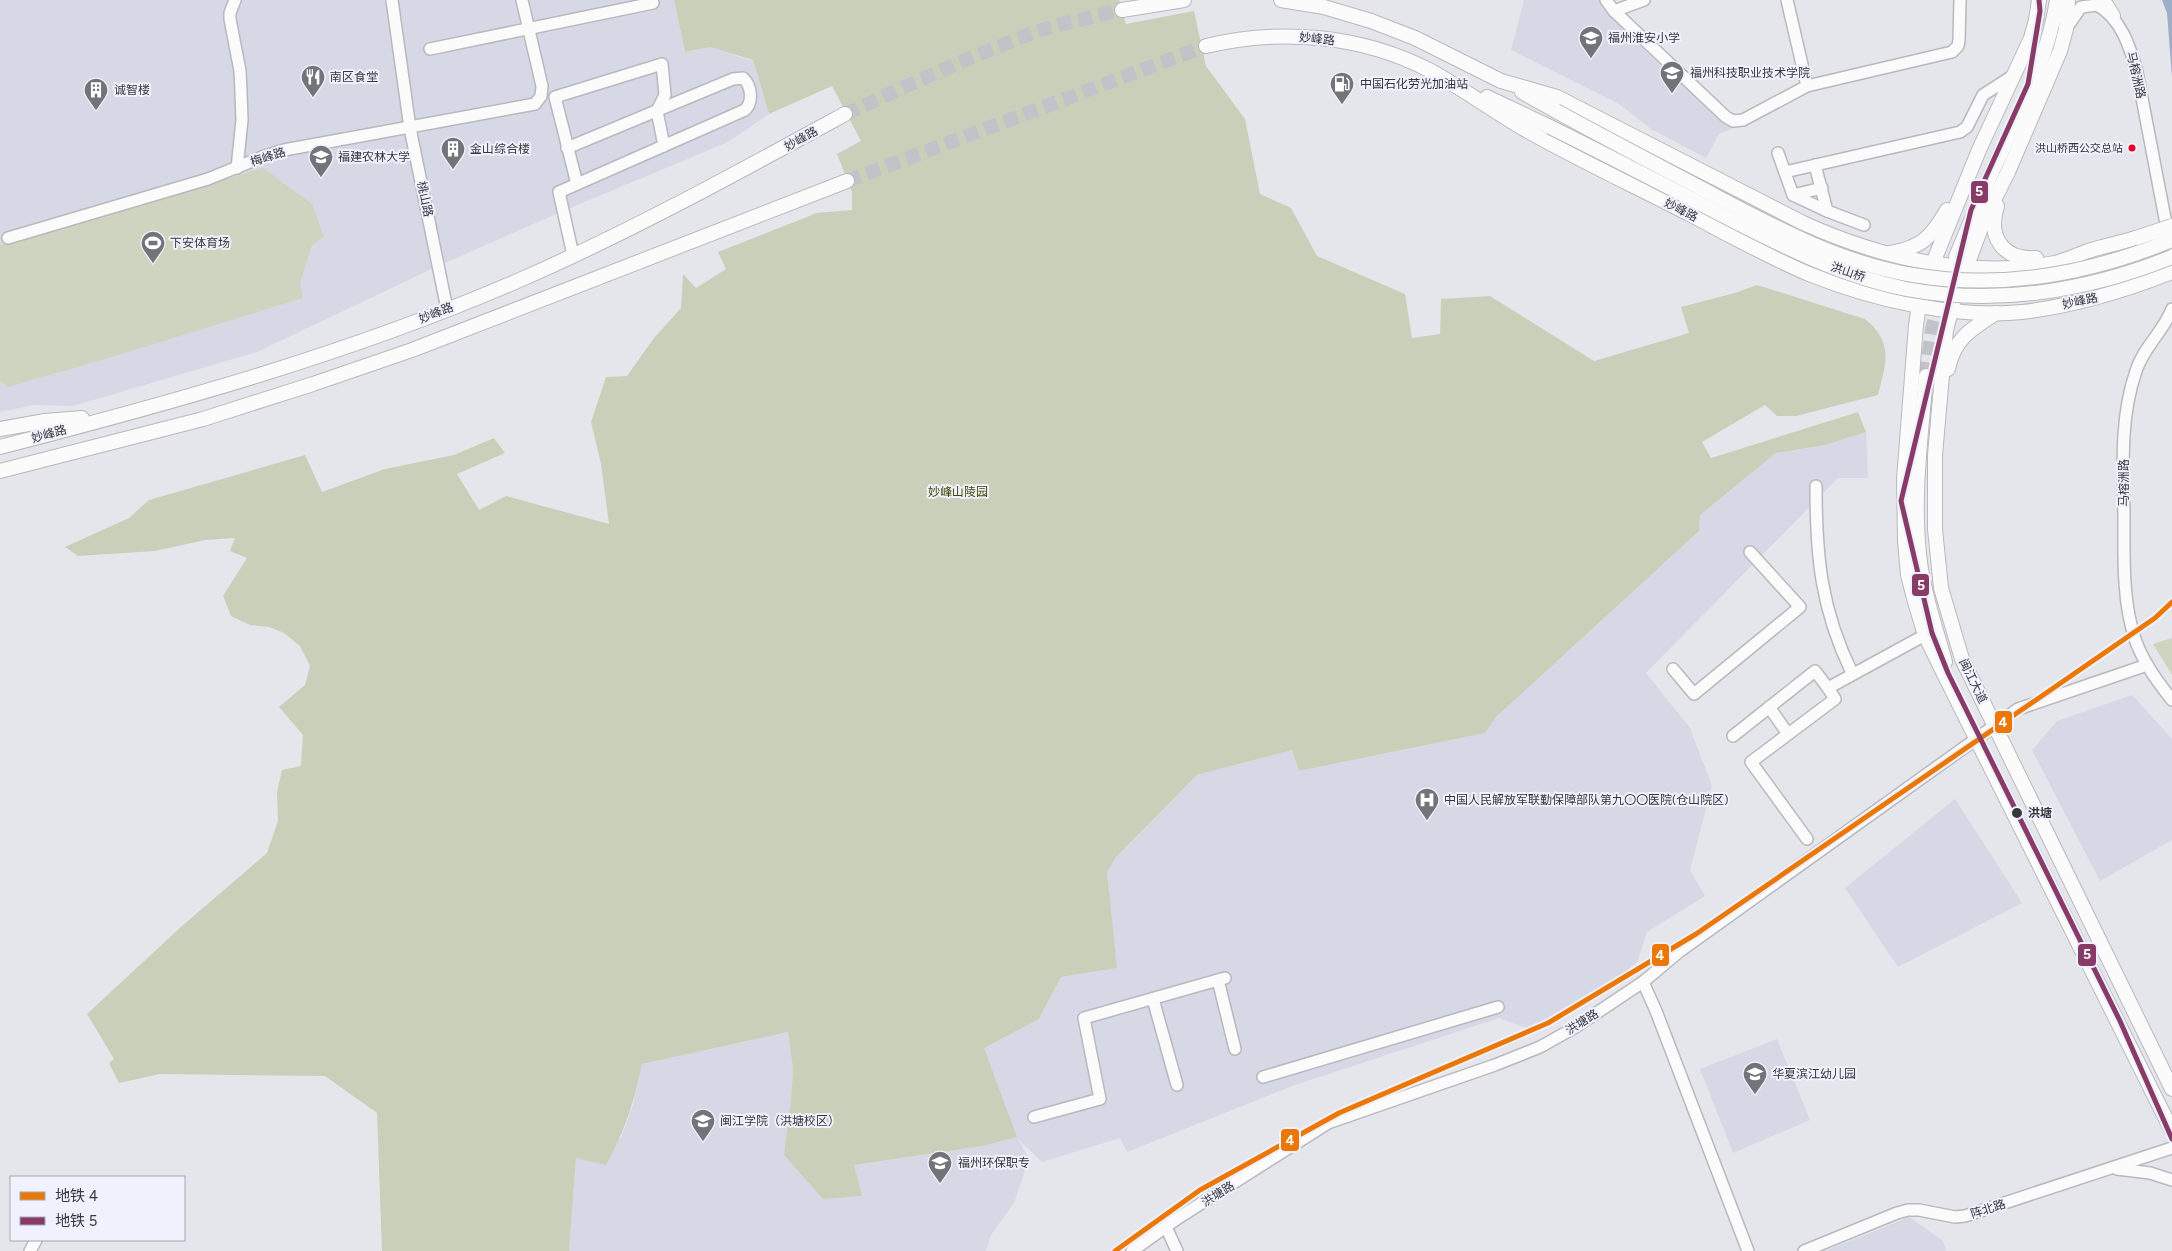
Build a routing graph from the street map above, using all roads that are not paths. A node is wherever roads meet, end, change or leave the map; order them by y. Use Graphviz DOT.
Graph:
graph roads {
  1 [pos="235,0"];
  2 [pos="392,0"];
  3 [pos="522,0"];
  4 [pos="1184,0"];
  5 [pos="1281,0"];
  6 [pos="1606,0"];
  7 [pos="1644,0"];
  8 [pos="1787,0"];
  9 [pos="1960,0"];
  10 [pos="2039,0"];
  11 [pos="2050,0"];
  12 [pos="2057,0"];
  13 [pos="2068,0"];
  14 [pos="2103,0"];
  15 [pos="653,3"];
  16 [pos="1122,10"];
  17 [pos="1614,11"];
  18 [pos="2114,16"];
  19 [pos="528,28"];
  20 [pos="2066,28"];
  21 [pos="1206,46"];
  22 [pos="430,49"];
  23 [pos="1429,71"];
  24 [pos="2014,75"];
  25 [pos="1501,81"];
  26 [pos="1807,86"];
  27 [pos="657,111"];
  28 [pos="845,114"];
  29 [pos="410,128"];
  30 [pos="664,146"];
  31 [pos="568,148"];
  32 [pos="1979,150"];
  33 [pos="1778,152"];
  34 [pos="1816,165"];
  35 [pos="237,168"];
  36 [pos="1785,172"];
  37 [pos="2008,172"];
  38 [pos="847,181"];
  39 [pos="577,184"];
  40 [pos="1822,188"];
  41 [pos="1793,195"];
  42 [pos="1827,211"];
  43 [pos="1864,225"];
  44 [pos="2172,226"];
  45 [pos="8,238"];
  46 [pos="2172,240"];
  47 [pos="2086,252"];
  48 [pos="1886,254"];
  49 [pos="573,255"];
  50 [pos="2172,256"];
  51 [pos="1958,260"];
  52 [pos="1933,263"];
  53 [pos="2172,272"];
  54 [pos="1919,305"];
  55 [pos="446,309"];
  56 [pos="1951,309"];
  57 [pos="2172,309"];
  58 [pos="1996,313"];
  59 [pos="1939,407"];
  60 [pos="115,416"];
  61 [pos="0,429"];
  62 [pos="0,447"];
  63 [pos="0,471"];
  64 [pos="1816,486"];
  65 [pos="1750,552"];
  66 [pos="1926,635"];
  67 [pos="1962,659"];
  68 [pos="2147,665"];
  69 [pos="1673,669"];
  70 [pos="1852,673"];
  71 [pos="1828,688"];
  72 [pos="1954,694"];
  73 [pos="2172,700"];
  74 [pos="1769,707"];
  75 [pos="1995,725"];
  76 [pos="1788,734"];
  77 [pos="1733,736"];
  78 [pos="1976,737"];
  79 [pos="1807,839"];
  80 [pos="1643,982"];
  81 [pos="1153,998"];
  82 [pos="1498,1006"];
  83 [pos="1235,1049"];
  84 [pos="1263,1077"];
  85 [pos="1177,1085"];
  86 [pos="2172,1089"];
  87 [pos="1034,1116"];
  88 [pos="2172,1130"];
  89 [pos="2172,1148"];
  90 [pos="2108,1169"];
  91 [pos="2172,1180"];
  92 [pos="1166,1227"];
  93 [pos="1132,1251"];
  94 [pos="1177,1251"];
  95 [pos="1748,1251"];
  96 [pos="1804,1251"];
  1 -- 35 [label="street"];
  2 -- 29 [label="street, 桃山路"];
  3 -- 19 [label="street"];
  4 -- 16 [label="main road"];
  5 -- 25 [label="main road"];
  6 -- 17 [label="street"];
  7 -- 17 [label="street"];
  8 -- 26 [label="street"];
  9 -- 26 [label="street"];
  10 -- 24 [label="main road"];
  11 -- 51 [label="main road"];
  12 -- 51 [label="main road"];
  13 -- 20 [label="main road"];
  14 -- 18 [label="main road"];
  15 -- 19 [label="street"];
  17 -- 26 [label="street"];
  18 -- 20 [label="street"];
  18 -- 50 [label="street, 马榕洲路"];
  19 -- 22 [label="street"];
  19 -- 29 [label="street, 梅峰路"];
  20 -- 37 [label="main road"];
  21 -- 23 [label="main road, 妙峰路"];
  23 -- 50 [label="main road, 洪山桥, bridge"];
  23 -- 54 [label="main road, 妙峰路"];
  24 -- 32 [label="main road"];
  24 -- 34 [label="street"];
  25 -- 46 [label="main road, bridge"];
  25 -- 48 [label="main road"];
  27 -- 30 [label="street"];
  27 -- 30 [label="street"];
  27 -- 31 [label="street"];
  27 -- 31 [label="street"];
  28 -- 49 [label="main road, 妙峰路"];
  29 -- 35 [label="street, 梅峰路"];
  29 -- 55 [label="street, 桃山路"];
  30 -- 39 [label="street"];
  31 -- 39 [label="street"];
  32 -- 48 [label="main road"];
  32 -- 52 [label="main road"];
  33 -- 36 [label="street"];
  34 -- 36 [label="street"];
  34 -- 40 [label="street"];
  35 -- 45 [label="street, 梅峰路"];
  36 -- 41 [label="street"];
  37 -- 47 [label="main road"];
  37 -- 51 [label="main road"];
  38 -- 63 [label="main road, 妙峰路"];
  39 -- 49 [label="street"];
  40 -- 41 [label="street"];
  40 -- 42 [label="street"];
  41 -- 42 [label="street"];
  42 -- 43 [label="street"];
  44 -- 47 [label="main road, bridge"];
  47 -- 51 [label="main road"];
  48 -- 52 [label="main road"];
  49 -- 55 [label="main road, 妙峰路"];
  51 -- 52 [label="main road"];
  51 -- 56 [label="main road, 闽江大道"];
  52 -- 54 [label="main road"];
  53 -- 58 [label="main road, 妙峰路"];
  54 -- 56 [label="main road, 妙峰路"];
  54 -- 66 [label="main road"];
  55 -- 60 [label="main road, 妙峰路"];
  56 -- 58 [label="main road, 妙峰路"];
  56 -- 59 [label="main road, 闽江大道"];
  57 -- 68 [label="street, 马榕洲路"];
  58 -- 59 [label="main road"];
  59 -- 67 [label="main road, 闽江大道"];
  60 -- 61 [label="main road"];
  60 -- 62 [label="main road, 妙峰路"];
  64 -- 70 [label="street"];
  65 -- 69 [label="street"];
  66 -- 70 [label="street"];
  66 -- 72 [label="main road"];
  67 -- 72 [label="main road"];
  67 -- 75 [label="main road, 闽江大道"];
  68 -- 73 [label="street, 马榕洲路"];
  68 -- 75 [label="street, 洪塘路"];
  70 -- 71 [label="street"];
  71 -- 74 [label="street"];
  71 -- 76 [label="street"];
  72 -- 78 [label="main road, 闽江大道"];
  74 -- 76 [label="street"];
  74 -- 77 [label="street"];
  75 -- 78 [label="street, 洪塘路"];
  75 -- 86 [label="main road, 闽江大道"];
  76 -- 79 [label="street"];
  78 -- 80 [label="street, 洪塘路"];
  78 -- 88 [label="main road, 闽江大道"];
  80 -- 92 [label="street, 洪塘路"];
  80 -- 95 [label="street"];
  81 -- 83 [label="street"];
  81 -- 85 [label="street"];
  81 -- 87 [label="street"];
  82 -- 84 [label="street"];
  89 -- 90 [label="street, 阵北路"];
  90 -- 91 [label="street"];
  90 -- 96 [label="street, 阵北路"];
  92 -- 93 [label="street, 洪塘路"];
  92 -- 94 [label="street"];
}
